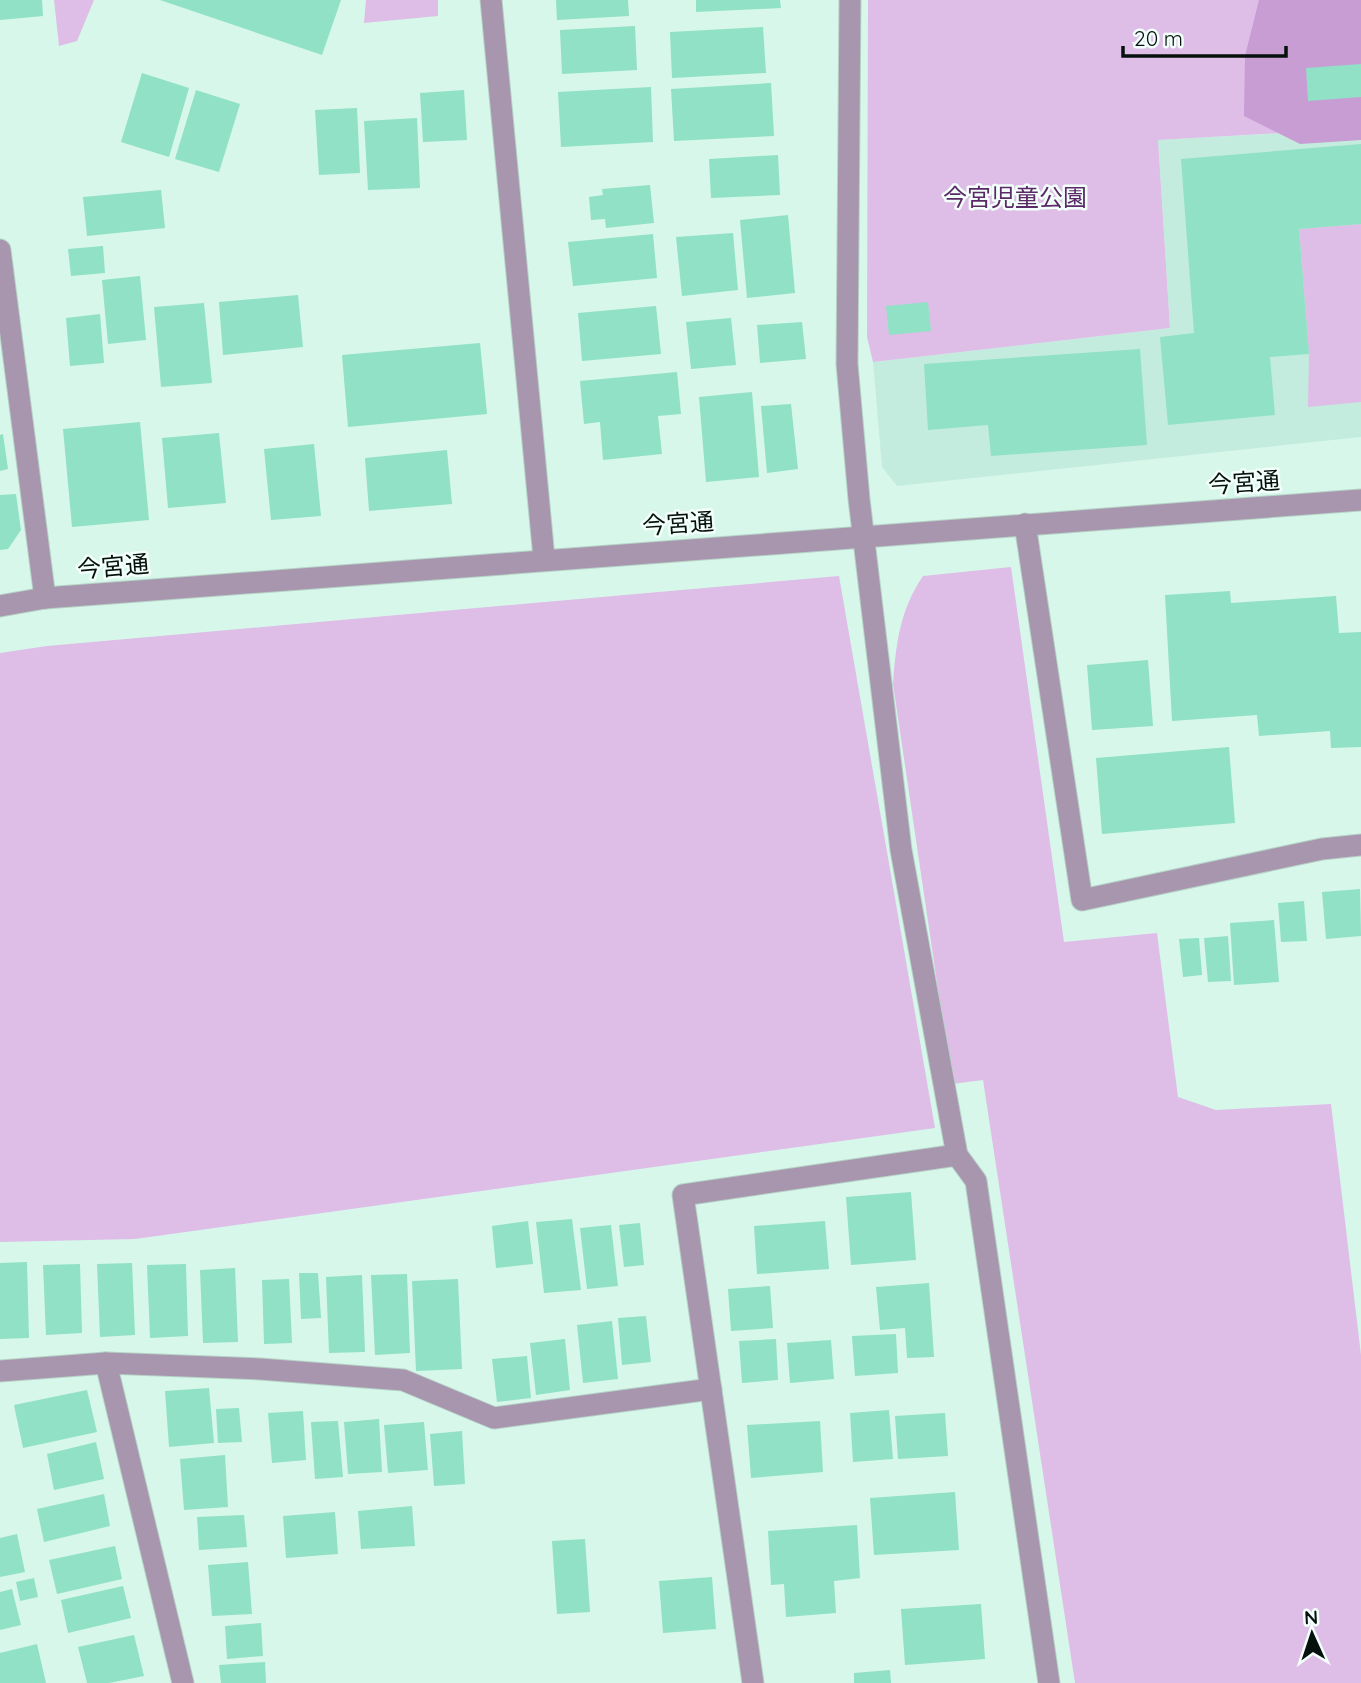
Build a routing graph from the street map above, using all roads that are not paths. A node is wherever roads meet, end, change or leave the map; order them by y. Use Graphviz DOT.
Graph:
graph roads {
  1 [pos="491,0"];
  2 [pos="850,0"];
  3 [pos="0,250"];
  4 [pos="1361,500"];
  5 [pos="1026,524"];
  6 [pos="863,536"];
  7 [pos="544,558"];
  8 [pos="46,598"];
  9 [pos="0,606"];
  10 [pos="1361,845"];
  11 [pos="957,1155"];
  12 [pos="106,1363"];
  13 [pos="0,1371"];
  14 [pos="711,1388"];
  15 [pos="183,1683"];
  16 [pos="752,1683"];
  17 [pos="1049,1683"];
  1 -- 7 [label="street"];
  2 -- 6 [label="street"];
  3 -- 8 [label="street"];
  4 -- 5 [label="street, 今宮通"];
  5 -- 6 [label="street, 今宮通"];
  5 -- 10 [label="street"];
  6 -- 7 [label="street, 今宮通"];
  6 -- 11 [label="street"];
  7 -- 8 [label="street, 今宮通"];
  8 -- 9 [label="street, 今宮通"];
  11 -- 14 [label="street"];
  11 -- 17 [label="street"];
  12 -- 13 [label="street"];
  12 -- 14 [label="street"];
  12 -- 15 [label="street"];
  14 -- 16 [label="street"];
}
